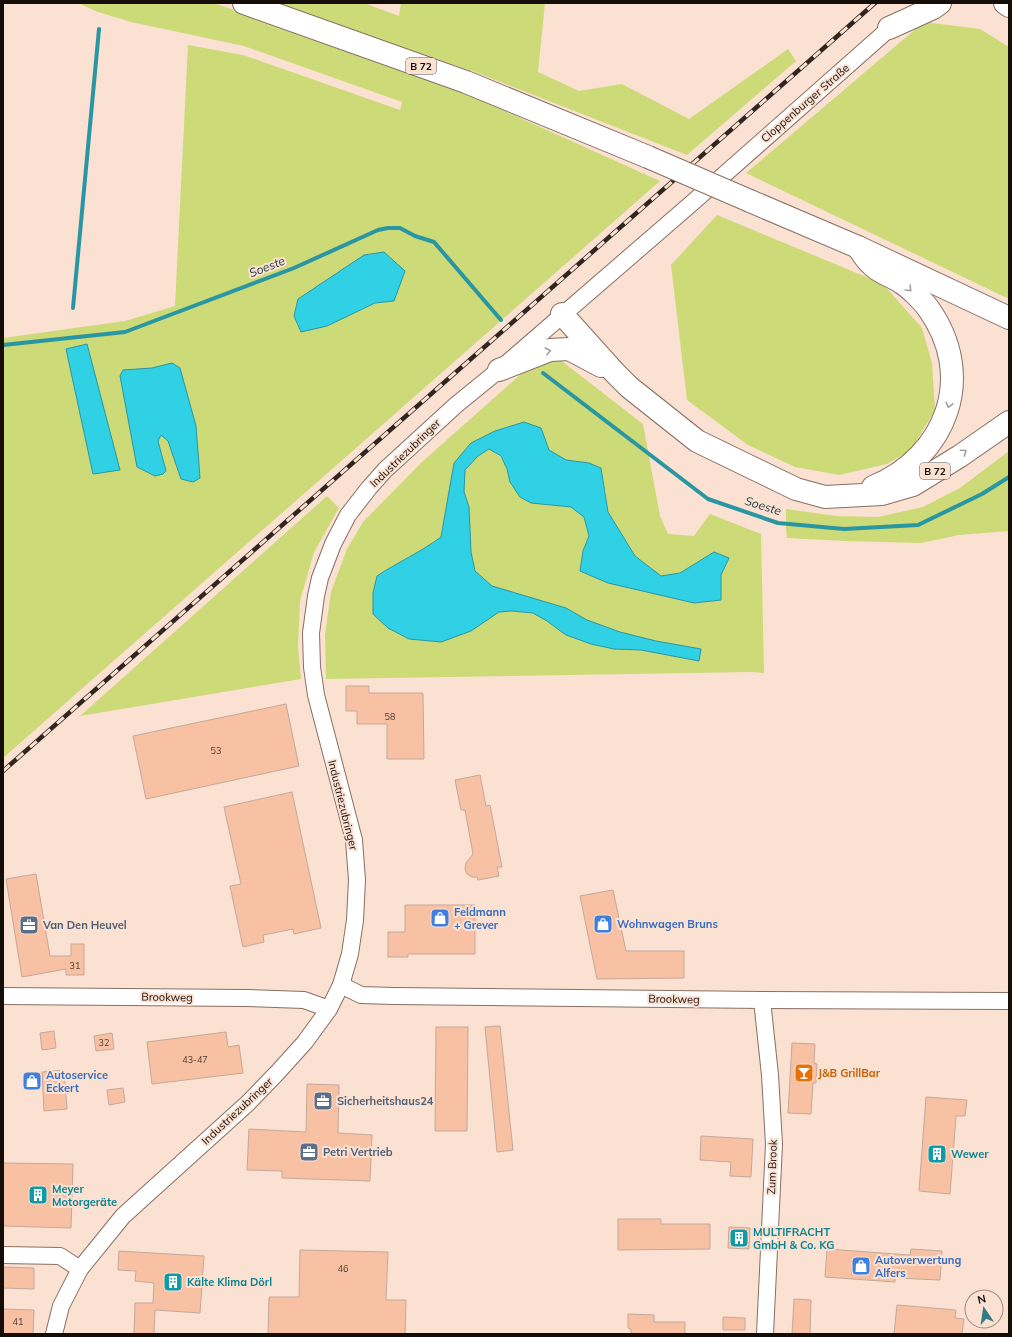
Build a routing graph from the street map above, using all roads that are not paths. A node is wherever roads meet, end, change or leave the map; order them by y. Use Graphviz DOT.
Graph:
graph roads {
  1 [pos="244,3"];
  2 [pos="918,3"];
  3 [pos="940,3"];
  4 [pos="1005,3"];
  5 [pos="1009,6"];
  6 [pos="889,28"];
  7 [pos="858,247"];
  8 [pos="987,307"];
  9 [pos="1009,309"];
  10 [pos="562,314"];
  11 [pos="1009,318"];
  12 [pos="499,370"];
  13 [pos="615,373"];
  14 [pos="1009,422"];
  15 [pos="852,495"];
  16 [pos="341,985"];
  17 [pos="3,996"];
  18 [pos="762,1000"];
  19 [pos="1009,1002"];
  20 [pos="329,1009"];
  21 [pos="3,1255"];
  22 [pos="80,1269"];
  23 [pos="54,1334"];
  24 [pos="765,1334"];
  1 -- 7 [label="highway, B 72, bridge"];
  2 -- 6 [label="street, Cloppenburger Straße"];
  3 -- 6 [label="highway"];
  4 -- 5 [label="highway"];
  6 -- 10 [label="street, Cloppenburger Straße"];
  7 -- 8 [label="highway, B 72"];
  7 -- 15 [label="highway, one-way"];
  8 -- 9 [label="highway, B 72"];
  8 -- 11 [label="highway, B 72"];
  10 -- 12 [label="street, Industriezubringer"];
  10 -- 13 [label="highway"];
  12 -- 13 [label="highway, one-way"];
  12 -- 16 [label="street, Industriezubringer"];
  13 -- 15 [label="highway"];
  15 -- 14 [label="highway, B 72, one-way"];
  16 -- 18 [label="street, Brookweg"];
  16 -- 20 [label="street, Industriezubringer"];
  17 -- 20 [label="street, Brookweg"];
  18 -- 19 [label="street, Brookweg"];
  18 -- 24 [label="street, Zum Brook"];
  20 -- 22 [label="street, Industriezubringer"];
  21 -- 22 [label="street"];
  22 -- 23 [label="street, Industriezubringer"];
}
